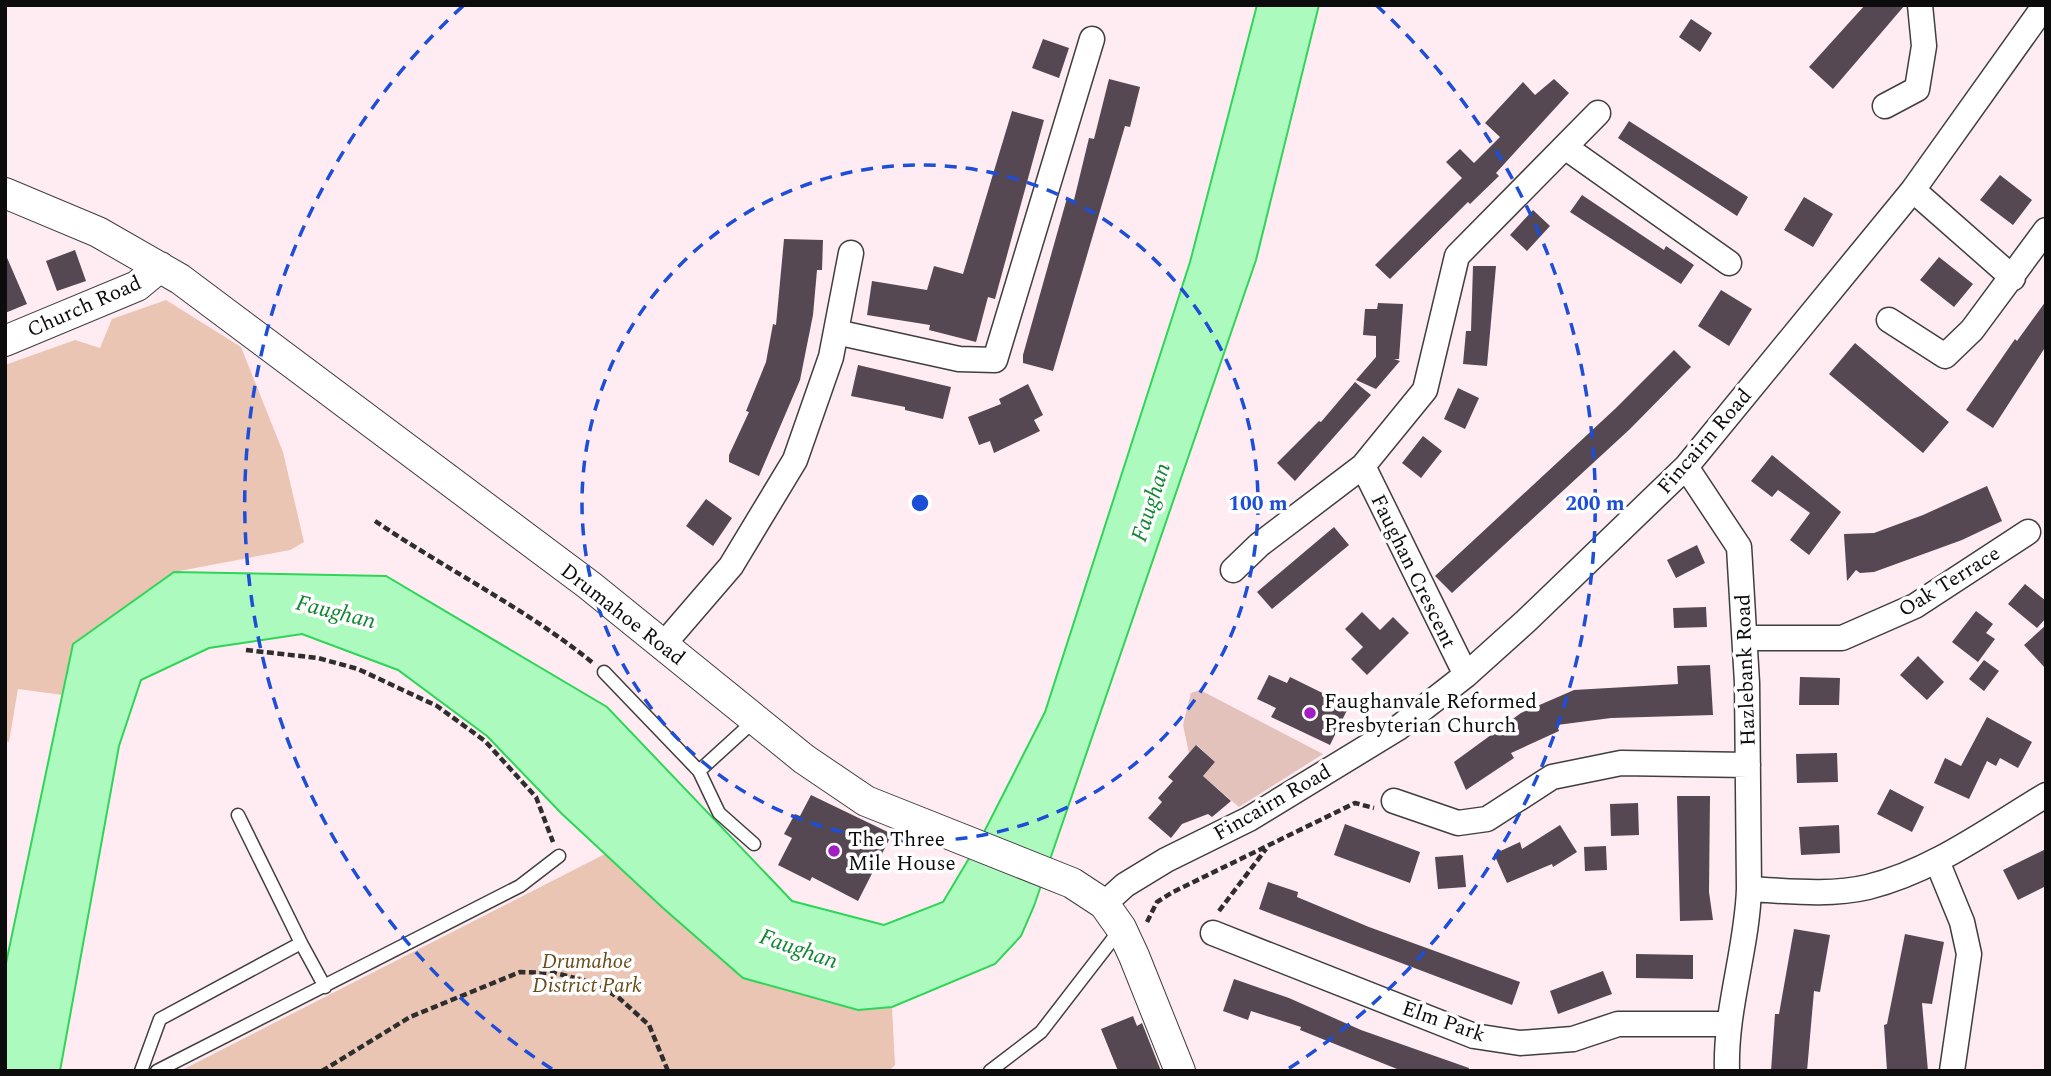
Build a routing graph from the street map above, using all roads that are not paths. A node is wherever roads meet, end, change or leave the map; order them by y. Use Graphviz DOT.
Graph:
graph roads {
  1 [pos="1920,5"];
  2 [pos="2045,5"];
  3 [pos="1092,39"];
  4 [pos="1885,106"];
  5 [pos="1598,113"];
  6 [pos="1565,147"];
  7 [pos="1913,190"];
  8 [pos="5,193"];
  9 [pos="2046,230"];
  10 [pos="851,253"];
  11 [pos="1729,263"];
  12 [pos="160,267"];
  13 [pos="2013,278"];
  14 [pos="1889,320"];
  15 [pos="836,332"];
  16 [pos="5,341"];
  17 [pos="1363,466"];
  18 [pos="1686,467"];
  19 [pos="2028,532"];
  20 [pos="1233,570"];
  21 [pos="1745,638"];
  22 [pos="663,645"];
  23 [pos="604,672"];
  24 [pos="1466,675"];
  25 [pos="755,720"];
  26 [pos="1748,765"];
  27 [pos="699,771"];
  28 [pos="2046,795"];
  29 [pos="1394,802"];
  30 [pos="238,815"];
  31 [pos="754,844"];
  32 [pos="559,856"];
  33 [pos="1937,861"];
  34 [pos="1749,888"];
  35 [pos="1104,904"];
  36 [pos="1121,928"];
  37 [pos="1213,933"];
  38 [pos="301,943"];
  39 [pos="324,987"];
  40 [pos="1728,1024"];
  41 [pos="141,1071"];
  42 [pos="157,1071"];
  43 [pos="990,1071"];
  44 [pos="1180,1071"];
  45 [pos="1727,1071"];
  46 [pos="1952,1071"];
  1 -- 4 [label="street"];
  2 -- 7 [label="street, Fincairn Road"];
  3 -- 15 [label="street"];
  5 -- 6 [label="street, Faughan Crescent"];
  6 -- 11 [label="street"];
  6 -- 17 [label="street, Faughan Crescent"];
  7 -- 13 [label="street"];
  7 -- 18 [label="street, Fincairn Road"];
  8 -- 12 [label="street, Drumahoe Road"];
  9 -- 13 [label="street"];
  10 -- 15 [label="street"];
  12 -- 16 [label="street, Church Road"];
  12 -- 22 [label="street, Drumahoe Road"];
  13 -- 14 [label="street"];
  15 -- 22 [label="street"];
  17 -- 20 [label="street, Faughan Crescent"];
  17 -- 24 [label="street, Faughan Crescent"];
  18 -- 21 [label="street, Hazlebank Road"];
  18 -- 24 [label="street, Fincairn Road"];
  19 -- 21 [label="street, Oak Terrace"];
  21 -- 26 [label="street, Hazlebank Road"];
  22 -- 25 [label="street, Drumahoe Road"];
  23 -- 27 [label="lane"];
  24 -- 35 [label="street, Fincairn Road"];
  25 -- 27 [label="lane"];
  25 -- 35 [label="street, Drumahoe Road"];
  26 -- 29 [label="street"];
  26 -- 34 [label="street, Hazlebank Road"];
  27 -- 31 [label="lane"];
  28 -- 33 [label="street"];
  30 -- 38 [label="lane"];
  32 -- 39 [label="lane"];
  33 -- 34 [label="street"];
  33 -- 46 [label="street"];
  34 -- 40 [label="street, Hazlebank Road"];
  35 -- 36 [label="street, Drumahoe Road"];
  36 -- 43 [label="lane"];
  36 -- 44 [label="street, Drumahoe Road"];
  37 -- 40 [label="street, Elm Park"];
  38 -- 39 [label="lane"];
  38 -- 41 [label="lane"];
  39 -- 42 [label="lane"];
  40 -- 45 [label="street, Hazlebank Road"];
}
